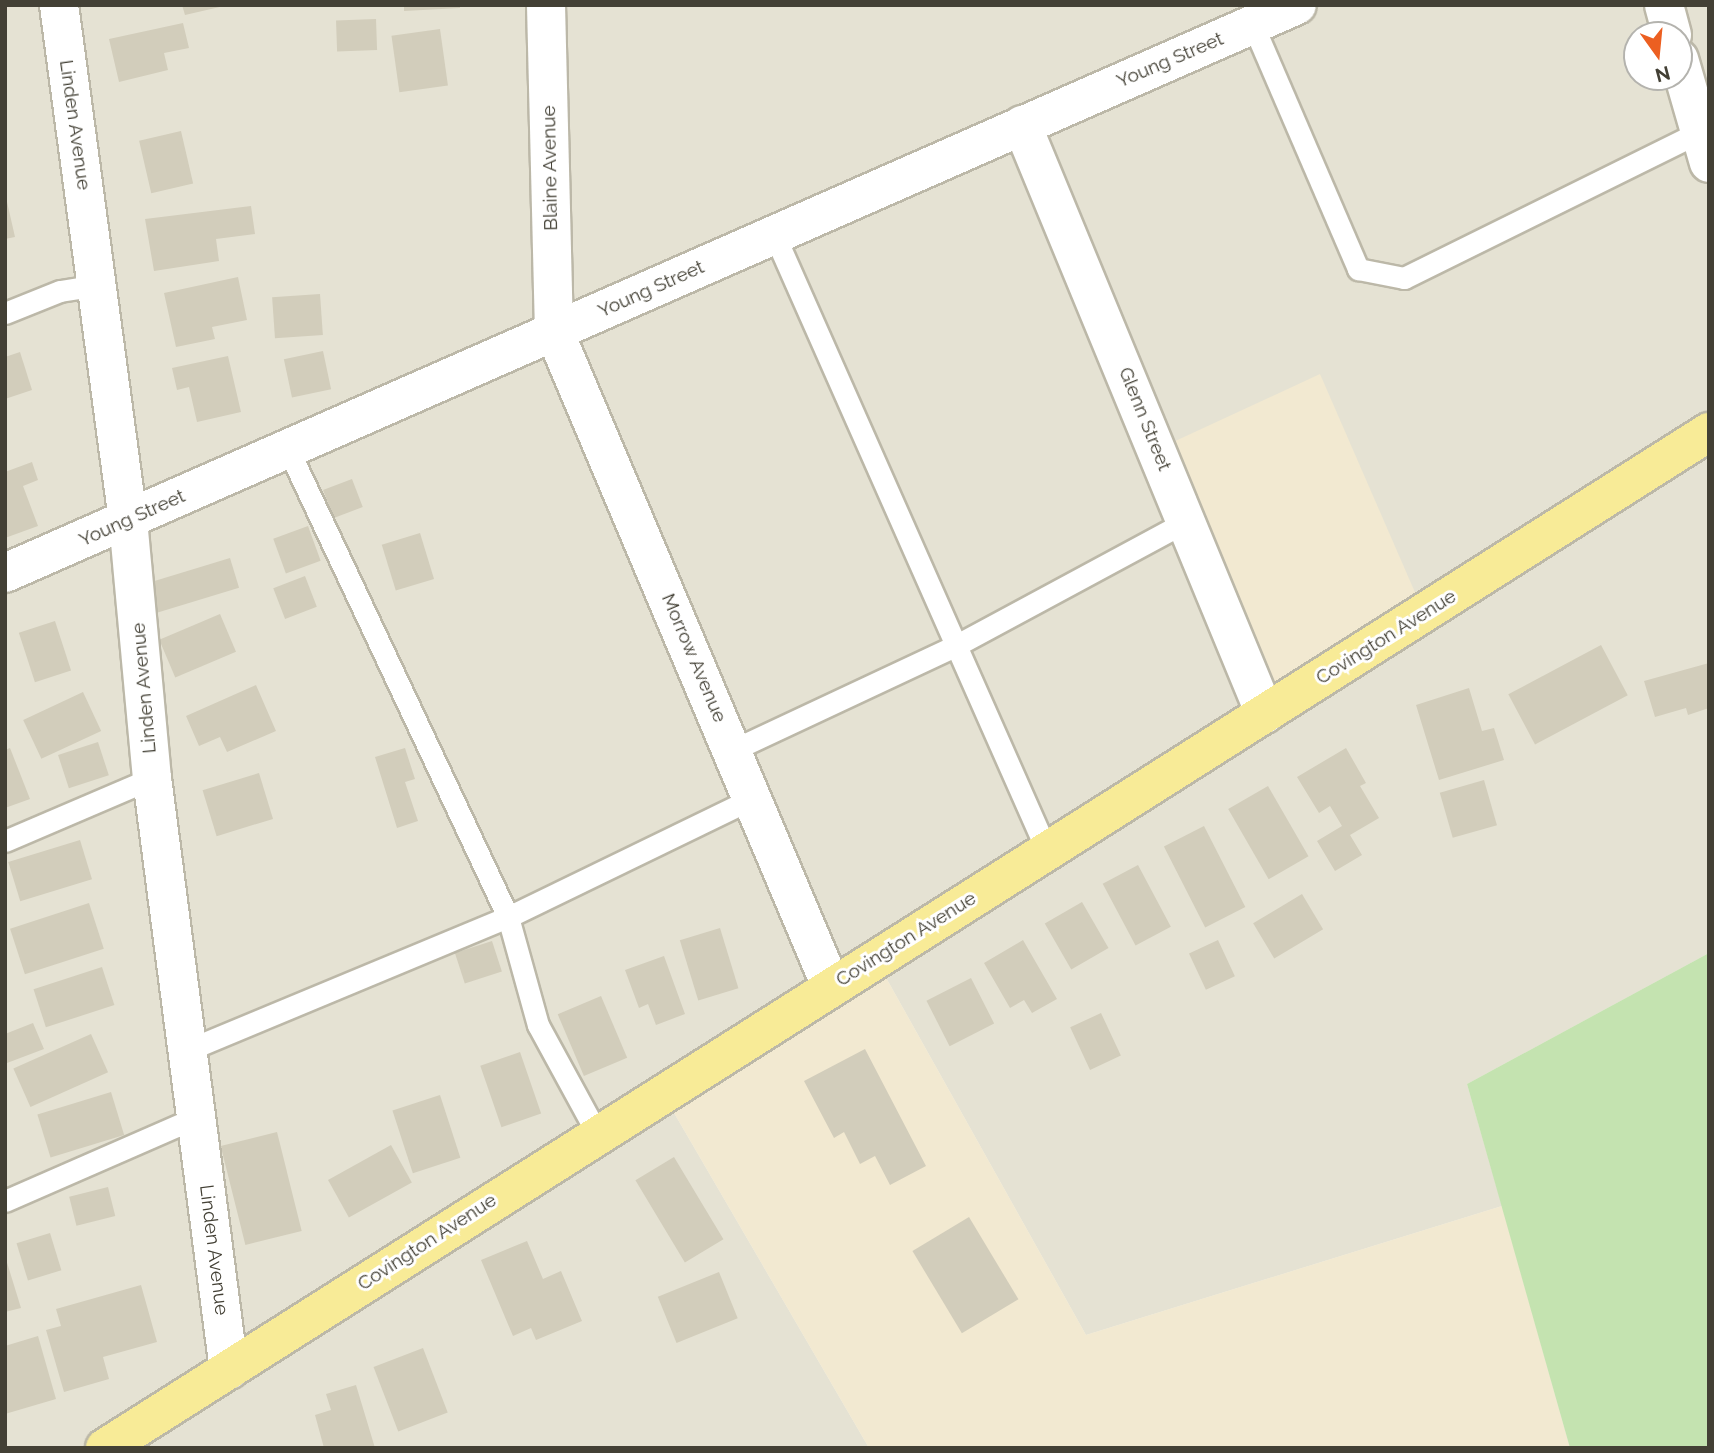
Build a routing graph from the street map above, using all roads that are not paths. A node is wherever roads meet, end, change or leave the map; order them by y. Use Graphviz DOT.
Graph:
graph roads {
  1 [pos="59,5"];
  2 [pos="546,5"];
  3 [pos="1297,5"];
  4 [pos="1253,24"];
  5 [pos="1688,91"];
  6 [pos="1022,125"];
  7 [pos="1704,147"];
  8 [pos="774,234"];
  9 [pos="96,285"];
  10 [pos="5,313"];
  11 [pos="554,331"];
  12 [pos="1709,432"];
  13 [pos="288,449"];
  14 [pos="128,520"];
  15 [pos="1187,521"];
  16 [pos="5,573"];
  17 [pos="955,646"];
  18 [pos="1265,714"];
  19 [pos="733,751"];
  20 [pos="152,778"];
  21 [pos="753,798"];
  22 [pos="5,841"];
  23 [pos="1046,851"];
  24 [pos="508,917"];
  25 [pos="831,986"];
  26 [pos="188,1050"];
  27 [pos="197,1117"];
  28 [pos="597,1133"];
  29 [pos="5,1201"];
  30 [pos="229,1370"];
  31 [pos="105,1448"];
  1 -- 9 [label="street, Linden Avenue"];
  2 -- 11 [label="street, Blaine Avenue"];
  3 -- 4 [label="street, Young Street"];
  4 -- 6 [label="street, Young Street"];
  4 -- 7 [label="lane"];
  5 -- 7 [label="street"];
  6 -- 8 [label="street, Young Street"];
  6 -- 15 [label="street, Glenn Street"];
  8 -- 11 [label="street, Young Street"];
  8 -- 17 [label="lane"];
  9 -- 10 [label="lane"];
  9 -- 14 [label="street, Linden Avenue"];
  11 -- 13 [label="street, Young Street"];
  11 -- 19 [label="street, Morrow Avenue"];
  12 -- 18 [label="main road, Covington Avenue"];
  13 -- 14 [label="street, Young Street"];
  13 -- 24 [label="lane"];
  14 -- 16 [label="street, Young Street"];
  14 -- 20 [label="street, Linden Avenue"];
  15 -- 17 [label="lane"];
  15 -- 18 [label="street, Glenn Street"];
  17 -- 19 [label="lane"];
  17 -- 23 [label="lane"];
  18 -- 23 [label="main road, Covington Avenue"];
  19 -- 21 [label="street, Morrow Avenue"];
  20 -- 22 [label="lane"];
  20 -- 26 [label="street, Linden Avenue"];
  21 -- 24 [label="lane"];
  21 -- 25 [label="street, Morrow Avenue"];
  23 -- 25 [label="main road, Covington Avenue"];
  24 -- 26 [label="lane"];
  24 -- 28 [label="lane"];
  25 -- 28 [label="main road, Covington Avenue"];
  26 -- 27 [label="street, Linden Avenue"];
  27 -- 29 [label="lane"];
  27 -- 30 [label="street, Linden Avenue"];
  28 -- 30 [label="main road, Covington Avenue"];
  30 -- 31 [label="main road, Covington Avenue"];
}
